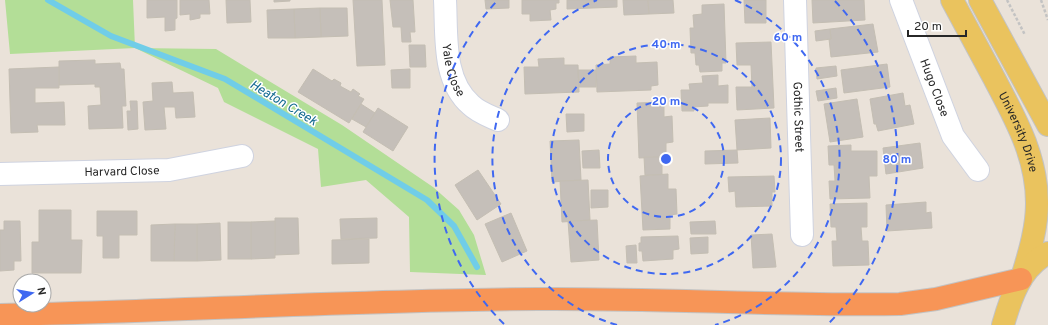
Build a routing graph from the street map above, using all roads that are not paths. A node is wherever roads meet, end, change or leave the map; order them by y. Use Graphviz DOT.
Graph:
graph roads {
  1 [pos="445,0"];
  2 [pos="795,0"];
  3 [pos="901,0"];
  4 [pos="952,0"];
  5 [pos="980,0"];
  6 [pos="498,120"];
  7 [pos="1048,125"];
  8 [pos="242,156"];
  9 [pos="978,170"];
  10 [pos="0,174"];
  11 [pos="802,235"];
  12 [pos="1048,253"];
  13 [pos="1020,282"];
  14 [pos="0,315"];
  15 [pos="1002,325"];
  1 -- 6 [label="street, Yale Close"];
  2 -- 11 [label="street, Gothic Street"];
  3 -- 9 [label="street, Hugo Close"];
  4 -- 13 [label="main road, University Drive"];
  5 -- 7 [label="main road"];
  8 -- 10 [label="street, Harvard Close"];
  12 -- 13 [label="main road"];
  13 -- 14 [label="highway"];
  13 -- 15 [label="main road, University Drive"];
}
